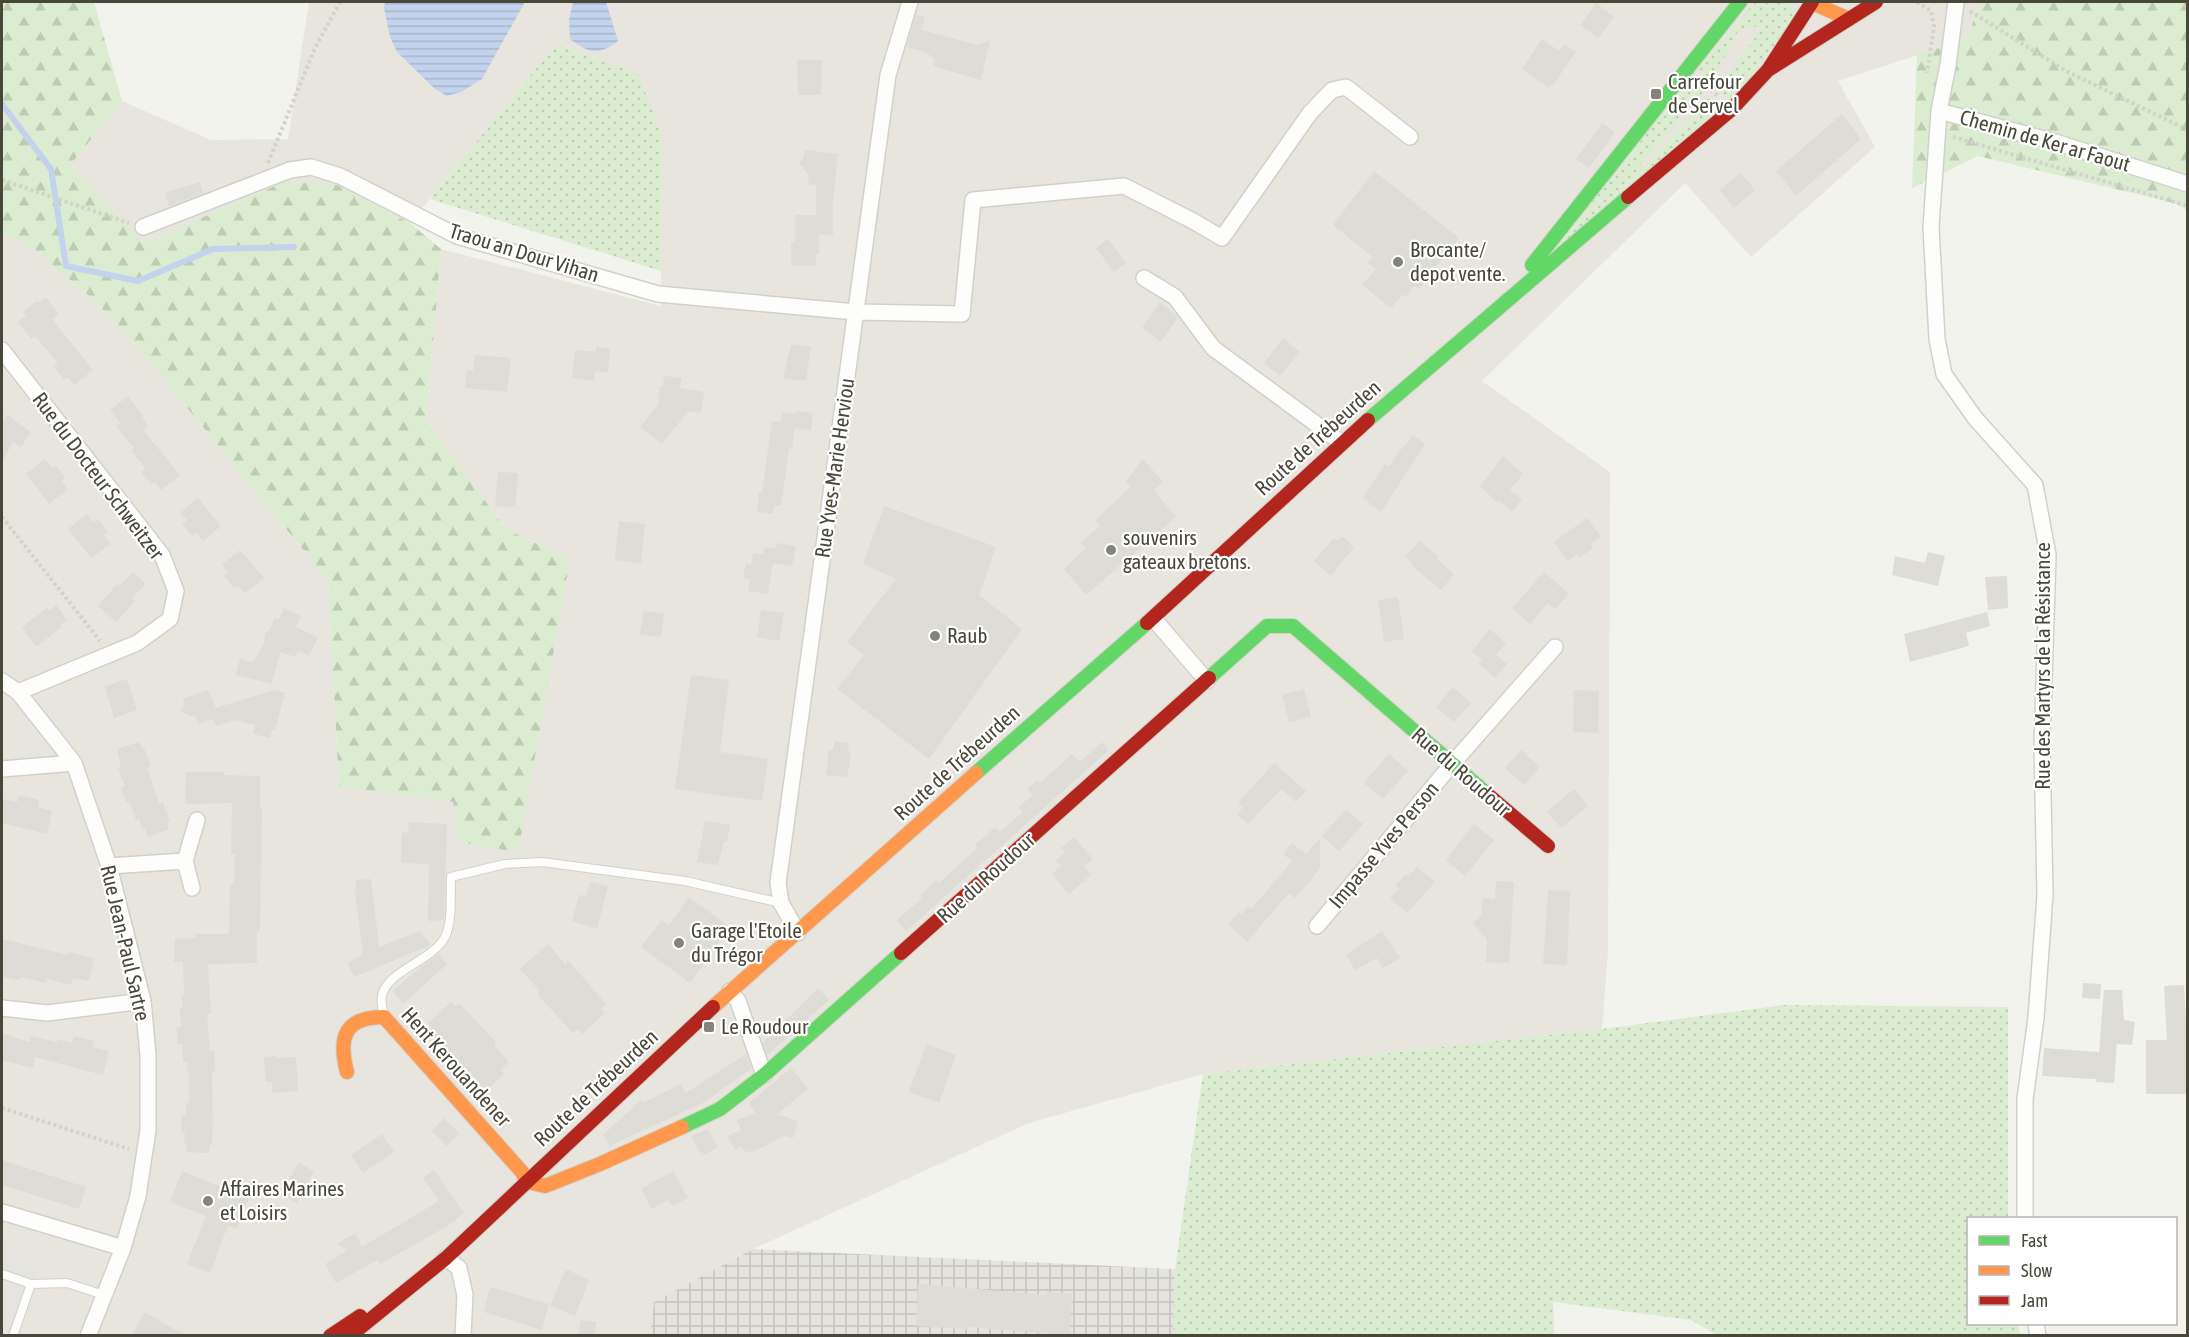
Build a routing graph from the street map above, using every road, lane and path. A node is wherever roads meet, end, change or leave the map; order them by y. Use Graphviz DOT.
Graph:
graph roads {
  1 [pos="340,2"];
  2 [pos="910,2"];
  3 [pos="1740,2"];
  4 [pos="1811,2"];
  5 [pos="1876,2"];
  6 [pos="1956,2"];
  7 [pos="1849,19"];
  8 [pos="1688,67"];
  9 [pos="1768,70"];
  10 [pos="1731,110"];
  11 [pos="1939,111"];
  12 [pos="2187,130"];
  13 [pos="1410,136"];
  14 [pos="2,180"];
  15 [pos="262,180"];
  16 [pos="2187,184"];
  17 [pos="143,227"];
  18 [pos="1144,278"];
  19 [pos="1502,304"];
  20 [pos="856,312"];
  21 [pos="2,350"];
  22 [pos="1342,443"];
  23 [pos="2,517"];
  24 [pos="1153,618"];
  25 [pos="1555,647"];
  26 [pos="111,654"];
  27 [pos="2,681"];
  28 [pos="1207,681"];
  29 [pos="18,692"];
  30 [pos="74,763"];
  31 [pos="1452,764"];
  32 [pos="2,769"];
  33 [pos="197,820"];
  34 [pos="1548,846"];
  35 [pos="185,861"];
  36 [pos="109,866"];
  37 [pos="192,888"];
  38 [pos="781,903"];
  39 [pos="1317,926"];
  40 [pos="798,933"];
  41 [pos="730,991"];
  42 [pos="143,1001"];
  43 [pos="2,1008"];
  44 [pos="384,1017"];
  45 [pos="347,1072"];
  46 [pos="764,1075"];
  47 [pos="2,1108"];
  48 [pos="144,1154"];
  49 [pos="527,1182"];
  50 [pos="2,1212"];
  51 [pos="2025,1217"];
  52 [pos="123,1248"];
  53 [pos="446,1258"];
  54 [pos="2,1274"];
  55 [pos="31,1284"];
  56 [pos="104,1295"];
  57 [pos="14,1335"];
  58 [pos="88,1335"];
  59 [pos="330,1335"];
  60 [pos="350,1335"];
  61 [pos="463,1335"];
  1 -- 15 [label="path"];
  2 -- 20 [label="street, Rue Yves-Marie Herviou"];
  3 -- 8 [label="main road, Route de Trébeurden"];
  4 -- 7 [label="main road"];
  4 -- 9 [label="main road, Route de Trébeurden"];
  5 -- 7 [label="main road"];
  6 -- 11 [label="street, Chemin de Ker ar Faout"];
  6 -- 12 [label="path"];
  7 -- 9 [label="main road"];
  8 -- 10 [label="path"];
  8 -- 19 [label="main road, Route de Trébeurden"];
  9 -- 10 [label="main road, Route de Trébeurden"];
  10 -- 19 [label="main road, Route de Trébeurden"];
  11 -- 16 [label="street, Chemin de Ker ar Faout"];
  11 -- 51 [label="street, Rue des Martyrs de la Résistance"];
  13 -- 20 [label="street, Traou an Dour Vihan"];
  14 -- 17 [label="path"];
  15 -- 17 [label="street, Traou an Dour Vihan"];
  15 -- 20 [label="street, Traou an Dour Vihan"];
  18 -- 22 [label="street"];
  19 -- 22 [label="main road, Route de Trébeurden"];
  20 -- 38 [label="street, Rue Yves-Marie Herviou"];
  21 -- 26 [label="street, Rue du Docteur Schweitzer"];
  22 -- 24 [label="main road, Route de Trébeurden"];
  23 -- 26 [label="path"];
  24 -- 28 [label="street"];
  24 -- 40 [label="main road, Route de Trébeurden"];
  25 -- 31 [label="street, Impasse Yves Person"];
  26 -- 29 [label="street, Rue du Docteur Schweitzer"];
  27 -- 29 [label="street, Rue Jean-Paul Sartre"];
  28 -- 31 [label="main road, Rue du Roudour"];
  28 -- 46 [label="main road, Rue du Roudour"];
  29 -- 30 [label="street, Rue Jean-Paul Sartre"];
  30 -- 32 [label="street"];
  30 -- 36 [label="street, Rue Jean-Paul Sartre"];
  31 -- 34 [label="main road, Rue du Roudour"];
  31 -- 39 [label="street, Impasse Yves Person"];
  33 -- 35 [label="street"];
  35 -- 36 [label="street"];
  35 -- 37 [label="street"];
  36 -- 42 [label="street, Rue Jean-Paul Sartre"];
  38 -- 40 [label="street, Rue Yves-Marie Herviou"];
  38 -- 44 [label="lane"];
  40 -- 41 [label="main road, Route de Trébeurden"];
  41 -- 46 [label="street"];
  41 -- 49 [label="main road, Route de Trébeurden"];
  42 -- 43 [label="street"];
  42 -- 48 [label="street, Rue Jean-Paul Sartre"];
  44 -- 45 [label="main road, Hent Kerouandener"];
  44 -- 49 [label="main road, Hent Kerouandener"];
  46 -- 49 [label="main road, Rue du Roudour"];
  47 -- 48 [label="path"];
  48 -- 52 [label="street, Rue Jean-Paul Sartre"];
  49 -- 53 [label="main road, Route de Trébeurden"];
  50 -- 52 [label="street"];
  52 -- 56 [label="street, Rue Jean-Paul Sartre"];
  53 -- 59 [label="main road, Route de Trébeurden"];
  53 -- 60 [label="main road, Route de Trébeurden"];
  53 -- 61 [label="street"];
  54 -- 55 [label="lane"];
  55 -- 56 [label="lane"];
  55 -- 57 [label="lane"];
  56 -- 58 [label="street, Rue Jean-Paul Sartre"];
}
